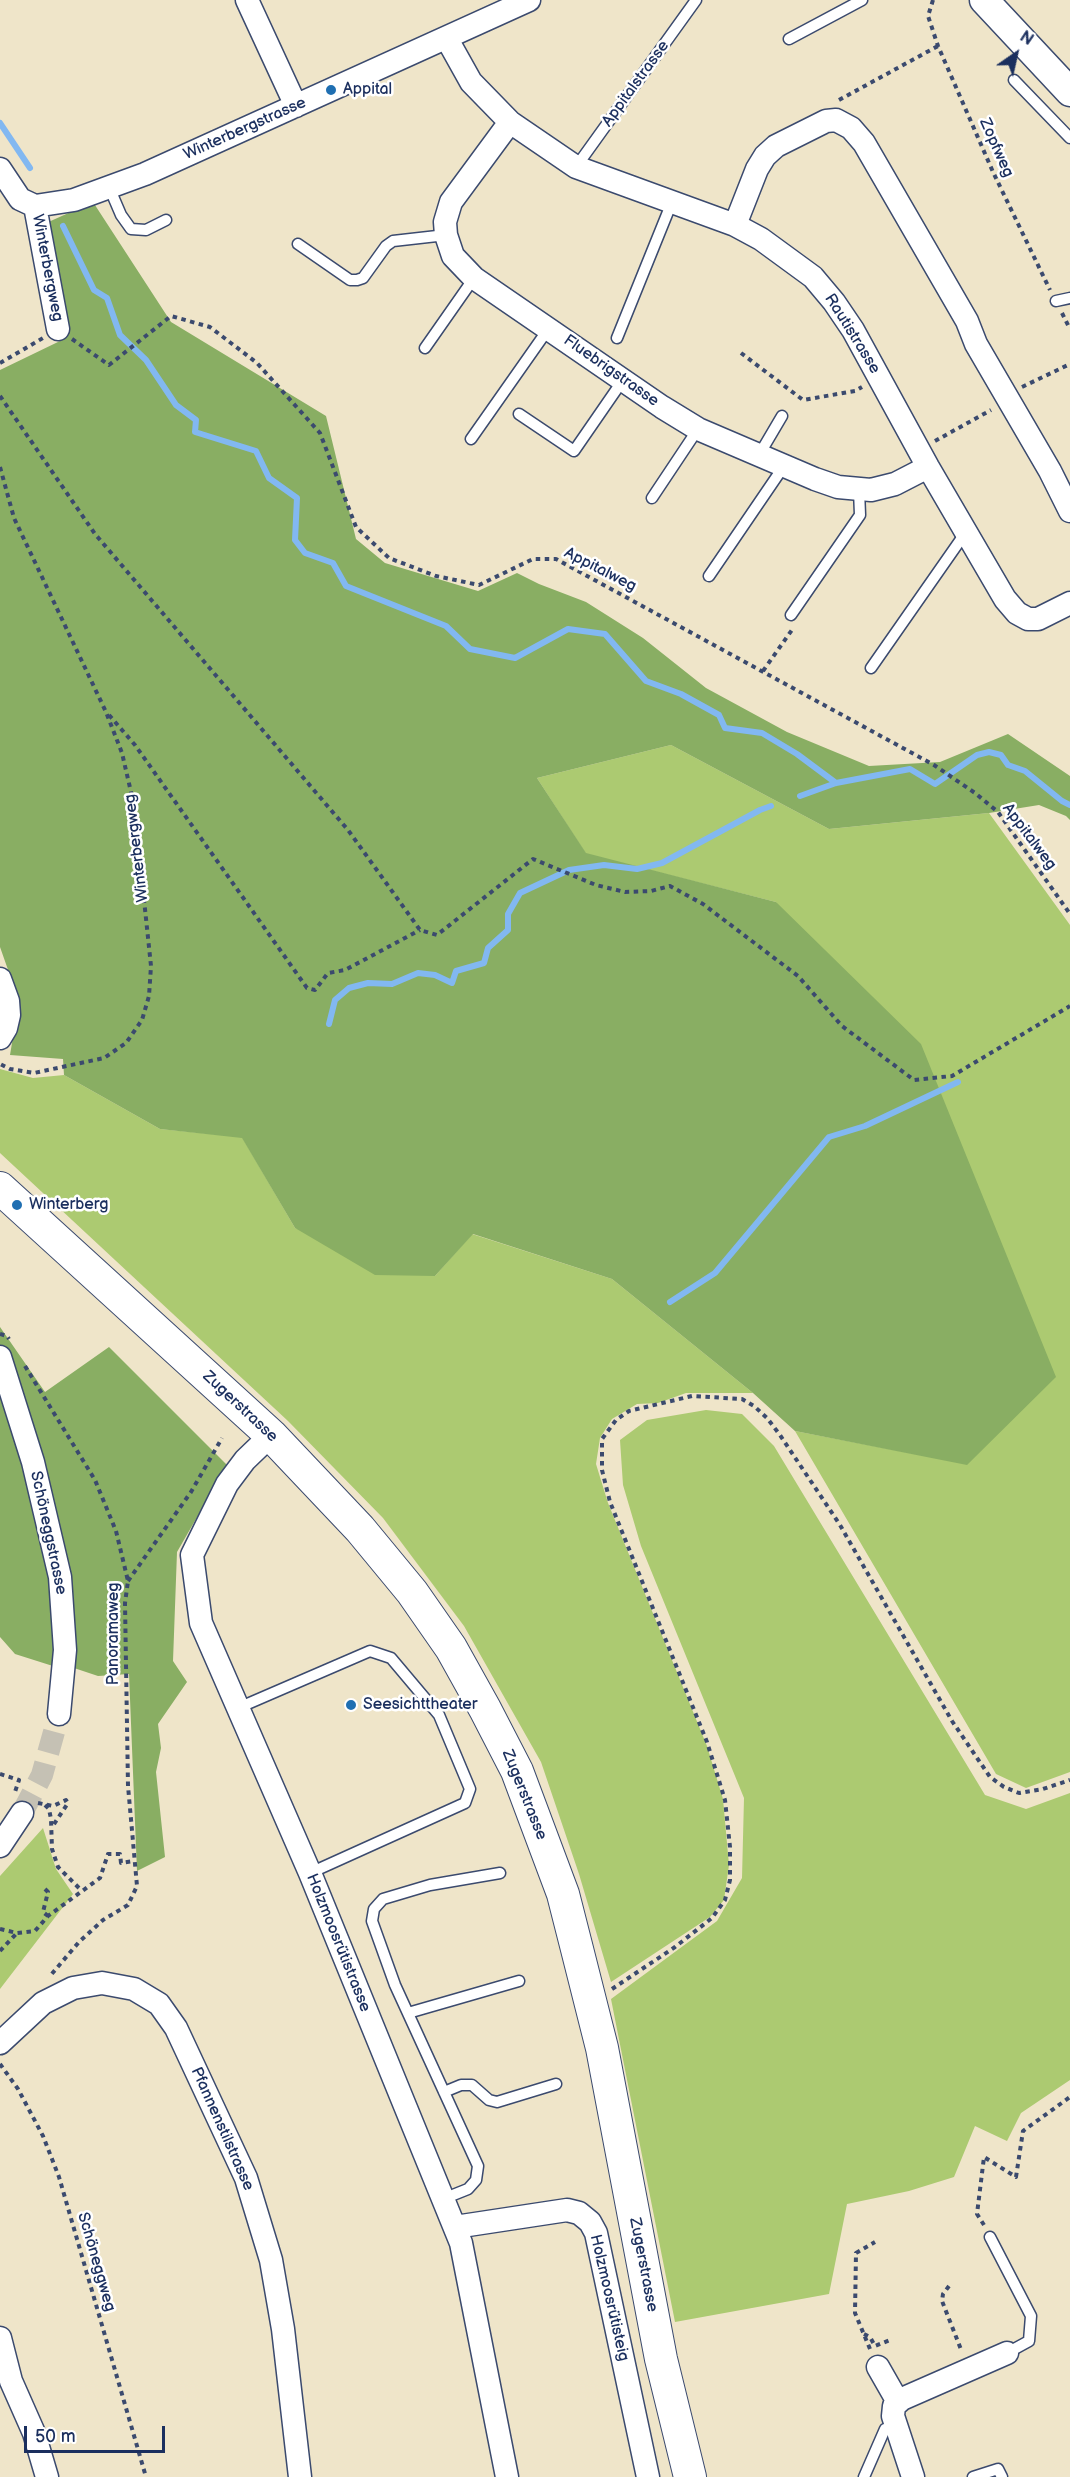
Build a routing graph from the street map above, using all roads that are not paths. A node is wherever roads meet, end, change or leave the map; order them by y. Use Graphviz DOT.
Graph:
graph roads {
  1 [pos="247,0"];
  2 [pos="530,0"];
  3 [pos="696,0"];
  4 [pos="862,0"];
  5 [pos="984,0"];
  6 [pos="447,39"];
  7 [pos="789,39"];
  8 [pos="1014,80"];
  9 [pos="1070,92"];
  10 [pos="296,106"];
  11 [pos="510,122"];
  12 [pos="1070,138"];
  13 [pos="576,167"];
  14 [pos="0,169"];
  15 [pos="109,187"];
  16 [pos="672,202"];
  17 [pos="35,206"];
  18 [pos="166,220"];
  19 [pos="735,225"];
  20 [pos="446,235"];
  21 [pos="298,244"];
  22 [pos="474,278"];
  23 [pos="1070,298"];
  24 [pos="1056,301"];
  25 [pos="549,328"];
  26 [pos="58,329"];
  27 [pos="616,338"];
  28 [pos="425,348"];
  29 [pos="623,380"];
  30 [pos="519,414"];
  31 [pos="783,416"];
  32 [pos="698,429"];
  33 [pos="471,439"];
  34 [pos="759,455"];
  35 [pos="784,466"];
  36 [pos="928,467"];
  37 [pos="859,490"];
  38 [pos="652,498"];
  39 [pos="1070,511"];
  40 [pos="966,532"];
  41 [pos="709,576"];
  42 [pos="1070,603"];
  43 [pos="791,615"];
  44 [pos="871,668"];
  45 [pos="0,979"];
  46 [pos="0,1038"];
  47 [pos="0,1188"];
  48 [pos="6,1351"];
  49 [pos="271,1435"];
  50 [pos="238,1708"];
  51 [pos="59,1714"];
  52 [pos="310,1873"];
  53 [pos="500,1873"];
  54 [pos="519,1981"];
  55 [pos="408,2013"];
  56 [pos="0,2043"];
  57 [pos="555,2085"];
  58 [pos="444,2092"];
  59 [pos="443,2199"];
  60 [pos="454,2227"];
  61 [pos="990,2236"];
  62 [pos="0,2338"];
  63 [pos="1007,2353"];
  64 [pos="878,2367"];
  65 [pos="898,2402"];
  66 [pos="885,2429"];
  67 [pos="47,2477"];
  68 [pos="300,2477"];
  69 [pos="507,2477"];
  70 [pos="648,2477"];
  71 [pos="690,2477"];
  72 [pos="864,2477"];
  73 [pos="914,2477"];
  74 [pos="974,2477"];
  75 [pos="1002,2477"];
  1 -- 10 [label="street"];
  2 -- 6 [label="street, Winterbergstrasse"];
  3 -- 13 [label="lane, Appitalstrasse"];
  4 -- 7 [label="lane"];
  5 -- 9 [label="street"];
  6 -- 10 [label="street, Winterbergstrasse"];
  6 -- 11 [label="street"];
  8 -- 12 [label="lane"];
  10 -- 15 [label="street, Winterbergstrasse"];
  11 -- 13 [label="street"];
  11 -- 20 [label="street"];
  13 -- 16 [label="street"];
  14 -- 17 [label="street"];
  15 -- 17 [label="street, Winterbergstrasse"];
  15 -- 18 [label="lane"];
  16 -- 19 [label="street"];
  16 -- 27 [label="lane"];
  17 -- 26 [label="street, Winterbergweg"];
  19 -- 36 [label="street, Rautistrasse"];
  19 -- 39 [label="street"];
  20 -- 21 [label="lane"];
  20 -- 22 [label="street, Fluebrigstrasse"];
  22 -- 25 [label="street, Fluebrigstrasse"];
  22 -- 28 [label="lane"];
  23 -- 24 [label="lane"];
  25 -- 29 [label="street, Fluebrigstrasse"];
  25 -- 33 [label="lane"];
  29 -- 30 [label="lane"];
  29 -- 32 [label="street, Fluebrigstrasse"];
  31 -- 34 [label="lane"];
  32 -- 34 [label="street, Fluebrigstrasse"];
  32 -- 38 [label="lane"];
  34 -- 35 [label="street, Fluebrigstrasse"];
  35 -- 37 [label="street, Fluebrigstrasse"];
  35 -- 41 [label="lane"];
  36 -- 37 [label="street, Fluebrigstrasse"];
  36 -- 40 [label="street, Rautistrasse"];
  37 -- 43 [label="lane"];
  40 -- 42 [label="street, Rautistrasse"];
  40 -- 44 [label="lane"];
  45 -- 46 [label="street"];
  47 -- 49 [label="main road, Zugerstrasse"];
  48 -- 51 [label="street, Schöneggstrasse"];
  49 -- 50 [label="street, Holzmoosrütistrasse"];
  49 -- 71 [label="main road, Zugerstrasse"];
  50 -- 52 [label="street, Holzmoosrütistrasse"];
  50 -- 52 [label="lane"];
  52 -- 59 [label="street, Holzmoosrütistrasse"];
  53 -- 55 [label="lane"];
  54 -- 55 [label="lane"];
  55 -- 58 [label="lane"];
  56 -- 68 [label="street, Pfannenstilstrasse"];
  57 -- 58 [label="lane"];
  58 -- 59 [label="lane"];
  59 -- 60 [label="street, Holzmoosrütistrasse"];
  60 -- 69 [label="street, Holzmoosrütistrasse"];
  60 -- 70 [label="street, Holzmoosrütisteig"];
  61 -- 63 [label="lane"];
  62 -- 67 [label="street"];
  63 -- 65 [label="street"];
  64 -- 65 [label="street"];
  65 -- 73 [label="street"];
  66 -- 72 [label="lane"];
  74 -- 75 [label="lane"];
}
